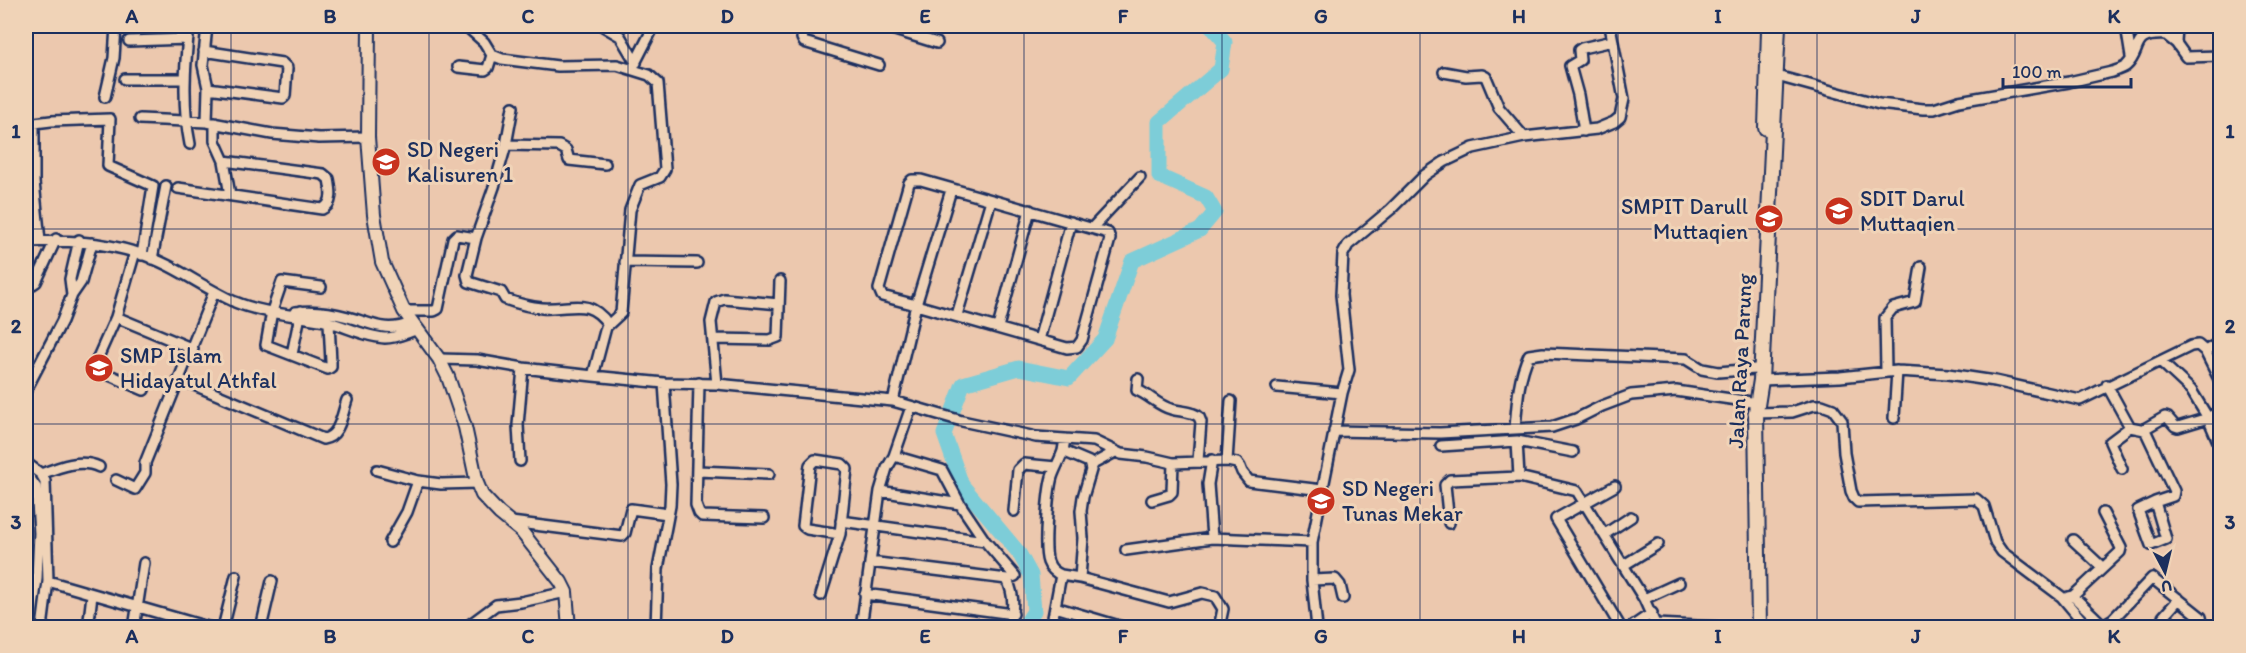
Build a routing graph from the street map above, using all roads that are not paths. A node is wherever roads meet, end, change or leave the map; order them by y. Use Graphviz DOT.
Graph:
graph roads {
  1 [pos="116,26"];
  2 [pos="189,26"];
  3 [pos="207,26"];
  4 [pos="369,26"];
  5 [pos="466,26"];
  6 [pos="603,26"];
  7 [pos="654,26"];
  8 [pos="805,26"];
  9 [pos="882,26"];
  10 [pos="1610,26"];
  11 [pos="1769,26"];
  12 [pos="1778,26"];
  13 [pos="2126,26"];
  14 [pos="2177,26"];
  15 [pos="188,39"];
  16 [pos="129,41"];
  17 [pos="1613,41"];
  18 [pos="937,43"];
  19 [pos="2176,43"];
  20 [pos="204,51"];
  21 [pos="492,55"];
  22 [pos="2220,56"];
  23 [pos="2131,60"];
  24 [pos="879,65"];
  25 [pos="634,66"];
  26 [pos="458,68"];
  27 [pos="1444,72"];
  28 [pos="124,79"];
  29 [pos="184,79"];
  30 [pos="1773,84"];
  31 [pos="208,88"];
  32 [pos="105,97"];
  33 [pos="513,107"];
  34 [pos="140,119"];
  35 [pos="186,122"];
  36 [pos="211,122"];
  37 [pos="30,124"];
  38 [pos="1584,131"];
  39 [pos="368,137"];
  40 [pos="1524,137"];
  41 [pos="190,144"];
  42 [pos="506,145"];
  43 [pos="224,161"];
  44 [pos="605,164"];
  45 [pos="1140,177"];
  46 [pos="166,186"];
  47 [pos="178,188"];
  48 [pos="951,189"];
  49 [pos="230,195"];
  50 [pos="992,200"];
  51 [pos="1030,210"];
  52 [pos="1071,222"];
  53 [pos="1092,228"];
  54 [pos="476,238"];
  55 [pos="56,240"];
  56 [pos="79,240"];
  57 [pos="40,241"];
  58 [pos="26,242"];
  59 [pos="92,243"];
  60 [pos="138,254"];
  61 [pos="152,259"];
  62 [pos="625,262"];
  63 [pos="697,263"];
  64 [pos="1921,267"];
  65 [pos="780,281"];
  66 [pos="26,284"];
  67 [pos="321,287"];
  68 [pos="214,292"];
  69 [pos="72,295"];
  70 [pos="779,303"];
  71 [pos="916,306"];
  72 [pos="272,311"];
  73 [pos="404,311"];
  74 [pos="300,314"];
  75 [pos="957,315"];
  76 [pos="116,317"];
  77 [pos="329,323"];
  78 [pos="608,324"];
  79 [pos="414,326"];
  80 [pos="998,327"];
  81 [pos="714,339"];
  82 [pos="1039,340"];
  83 [pos="2220,342"];
  84 [pos="193,349"];
  85 [pos="2205,351"];
  86 [pos="292,354"];
  87 [pos="439,359"];
  88 [pos="2160,361"];
  89 [pos="523,368"];
  90 [pos="1897,371"];
  91 [pos="1886,372"];
  92 [pos="1758,375"];
  93 [pos="593,376"];
  94 [pos="180,379"];
  95 [pos="1138,379"];
  96 [pos="2220,381"];
  97 [pos="664,383"];
  98 [pos="699,384"];
  99 [pos="717,384"];
  100 [pos="2107,385"];
  101 [pos="1276,387"];
  102 [pos="26,390"];
  103 [pos="144,390"];
  104 [pos="1342,393"];
  105 [pos="347,400"];
  106 [pos="893,401"];
  107 [pos="1231,401"];
  108 [pos="911,407"];
  109 [pos="1752,409"];
  110 [pos="2220,411"];
  111 [pos="1894,418"];
  112 [pos="2208,418"];
  113 [pos="2130,427"];
  114 [pos="1515,429"];
  115 [pos="2144,429"];
  116 [pos="1334,430"];
  117 [pos="1065,439"];
  118 [pos="1516,441"];
  119 [pos="1441,446"];
  120 [pos="2220,446"];
  121 [pos="1063,451"];
  122 [pos="1115,452"];
  123 [pos="1573,453"];
  124 [pos="894,456"];
  125 [pos="1212,460"];
  126 [pos="520,461"];
  127 [pos="1198,461"];
  128 [pos="1227,461"];
  129 [pos="26,463"];
  130 [pos="1173,463"];
  131 [pos="1091,465"];
  132 [pos="99,467"];
  133 [pos="1056,467"];
  134 [pos="2122,469"];
  135 [pos="377,470"];
  136 [pos="698,471"];
  137 [pos="26,472"];
  138 [pos="41,474"];
  139 [pos="769,474"];
  140 [pos="1519,477"];
  141 [pos="116,480"];
  142 [pos="418,481"];
  143 [pos="477,483"];
  144 [pos="1615,486"];
  145 [pos="1322,490"];
  146 [pos="880,491"];
  147 [pos="1152,500"];
  148 [pos="2155,502"];
  149 [pos="1585,503"];
  150 [pos="960,504"];
  151 [pos="1014,511"];
  152 [pos="2103,513"];
  153 [pos="668,514"];
  154 [pos="1631,517"];
  155 [pos="764,519"];
  156 [pos="841,521"];
  157 [pos="511,522"];
  158 [pos="1449,523"];
  159 [pos="875,526"];
  160 [pos="840,534"];
  161 [pos="1605,534"];
  162 [pos="1212,538"];
  163 [pos="2073,540"];
  164 [pos="985,541"];
  165 [pos="390,542"];
  166 [pos="1312,542"];
  167 [pos="1658,544"];
  168 [pos="1126,550"];
  169 [pos="870,561"];
  170 [pos="144,563"];
  171 [pos="1624,566"];
  172 [pos="2102,567"];
  173 [pos="1061,575"];
  174 [pos="236,576"];
  175 [pos="1080,578"];
  176 [pos="26,579"];
  177 [pos="37,579"];
  178 [pos="1007,579"];
  179 [pos="1312,580"];
  180 [pos="48,581"];
  181 [pos="272,581"];
  182 [pos="1679,583"];
  183 [pos="566,592"];
  184 [pos="865,594"];
  185 [pos="92,595"];
  186 [pos="821,595"];
  187 [pos="2073,596"];
  188 [pos="2062,597"];
  189 [pos="1342,598"];
  190 [pos="1644,599"];
  191 [pos="2179,599"];
  192 [pos="138,607"];
  193 [pos="1055,607"];
  194 [pos="1652,613"];
  195 [pos="1013,614"];
  196 [pos="2163,616"];
  197 [pos="1656,626"];
  198 [pos="1670,626"];
  199 [pos="30,627"];
  200 [pos="42,627"];
  201 [pos="88,627"];
  202 [pos="134,627"];
  203 [pos="211,627"];
  204 [pos="223,627"];
  205 [pos="261,627"];
  206 [pos="465,627"];
  207 [pos="569,627"];
  208 [pos="656,627"];
  209 [pos="861,627"];
  210 [pos="1008,627"];
  211 [pos="1051,627"];
  212 [pos="1126,627"];
  213 [pos="1219,627"];
  214 [pos="1317,627"];
  215 [pos="1621,627"];
  216 [pos="1630,627"];
  217 [pos="1739,627"];
  218 [pos="1753,627"];
  219 [pos="1759,627"];
  220 [pos="2088,627"];
  221 [pos="2197,627"];
  1 -- 32 [label="street"];
  2 -- 15 [label="street"];
  3 -- 20 [label="street"];
  4 -- 39 [label="main road"];
  5 -- 21 [label="street"];
  6 -- 25 [label="street"];
  7 -- 25 [label="street"];
  8 -- 24 [label="street"];
  9 -- 18 [label="street"];
  10 -- 17 [label="street"];
  11 -- 30 [label="highway, Jalan Raya Parung"];
  12 -- 30 [label="highway, Jalan Raya Parung"];
  13 -- 23 [label="street"];
  14 -- 19 [label="street"];
  15 -- 16 [label="street"];
  15 -- 29 [label="street"];
  17 -- 38 [label="street"];
  17 -- 38 [label="street"];
  19 -- 22 [label="street"];
  19 -- 23 [label="street"];
  20 -- 31 [label="street"];
  20 -- 31 [label="street"];
  21 -- 25 [label="street"];
  21 -- 26 [label="street"];
  23 -- 30 [label="street"];
  25 -- 62 [label="street"];
  27 -- 40 [label="street"];
  28 -- 29 [label="street"];
  29 -- 35 [label="street"];
  30 -- 92 [label="highway, Jalan Raya Parung"];
  31 -- 36 [label="street"];
  33 -- 42 [label="street"];
  34 -- 35 [label="street"];
  35 -- 36 [label="street"];
  35 -- 41 [label="street"];
  36 -- 39 [label="street"];
  36 -- 43 [label="street"];
  37 -- 57 [label="street"];
  37 -- 60 [label="street"];
  38 -- 40 [label="street"];
  39 -- 73 [label="main road"];
  40 -- 104 [label="street"];
  42 -- 44 [label="street"];
  42 -- 54 [label="street"];
  43 -- 49 [label="street"];
  43 -- 49 [label="street"];
  45 -- 53 [label="street"];
  46 -- 61 [label="street"];
  47 -- 49 [label="street"];
  48 -- 50 [label="street"];
  48 -- 71 [label="street"];
  48 -- 71 [label="street"];
  50 -- 51 [label="street"];
  50 -- 75 [label="street"];
  51 -- 52 [label="street"];
  51 -- 80 [label="street"];
  52 -- 53 [label="street"];
  52 -- 82 [label="street"];
  53 -- 82 [label="street"];
  54 -- 73 [label="street"];
  54 -- 78 [label="street"];
  55 -- 56 [label="street"];
  55 -- 57 [label="street"];
  55 -- 66 [label="street"];
  56 -- 59 [label="street"];
  56 -- 69 [label="street"];
  57 -- 58 [label="street"];
  59 -- 60 [label="street"];
  59 -- 69 [label="street"];
  60 -- 61 [label="street"];
  60 -- 76 [label="street"];
  61 -- 68 [label="street"];
  62 -- 63 [label="street"];
  62 -- 78 [label="street"];
  64 -- 91 [label="street"];
  65 -- 70 [label="street"];
  67 -- 72 [label="street"];
  68 -- 72 [label="street"];
  68 -- 84 [label="street"];
  69 -- 102 [label="street"];
  70 -- 81 [label="street"];
  70 -- 81 [label="street"];
  71 -- 75 [label="street"];
  71 -- 106 [label="street"];
  72 -- 74 [label="street"];
  72 -- 86 [label="street"];
  73 -- 79 [label="main road"];
  74 -- 77 [label="street"];
  74 -- 79 [label="street"];
  74 -- 86 [label="street"];
  75 -- 80 [label="street"];
  76 -- 84 [label="street"];
  76 -- 103 [label="street"];
  77 -- 79 [label="street"];
  77 -- 86 [label="street"];
  78 -- 93 [label="street"];
  79 -- 87 [label="main road"];
  80 -- 82 [label="street"];
  81 -- 99 [label="street"];
  83 -- 85 [label="street"];
  84 -- 94 [label="street"];
  85 -- 88 [label="street"];
  85 -- 96 [label="street"];
  87 -- 89 [label="street"];
  87 -- 143 [label="main road"];
  88 -- 100 [label="street"];
  88 -- 112 [label="street"];
  89 -- 93 [label="street"];
  89 -- 126 [label="street"];
  90 -- 91 [label="street"];
  90 -- 100 [label="street"];
  90 -- 111 [label="street"];
  91 -- 92 [label="street"];
  92 -- 109 [label="highway, Jalan Raya Parung"];
  92 -- 114 [label="street"];
  93 -- 97 [label="street"];
  94 -- 105 [label="street"];
  94 -- 141 [label="street"];
  95 -- 127 [label="street"];
  97 -- 98 [label="street"];
  97 -- 153 [label="street"];
  98 -- 99 [label="street"];
  98 -- 136 [label="street"];
  99 -- 106 [label="street"];
  100 -- 113 [label="street"];
  101 -- 104 [label="street"];
  104 -- 116 [label="street"];
  106 -- 108 [label="street"];
  107 -- 128 [label="street"];
  108 -- 117 [label="street"];
  108 -- 124 [label="street"];
  109 -- 114 [label="street"];
  109 -- 188 [label="street"];
  109 -- 218 [label="highway, Jalan Raya Parung"];
  109 -- 219 [label="highway, Jalan Raya Parung"];
  110 -- 112 [label="street"];
  112 -- 115 [label="street"];
  112 -- 120 [label="street"];
  113 -- 115 [label="street"];
  113 -- 134 [label="street"];
  114 -- 116 [label="street"];
  115 -- 148 [label="street"];
  116 -- 145 [label="street"];
  117 -- 121 [label="street"];
  117 -- 122 [label="street"];
  118 -- 119 [label="street"];
  118 -- 123 [label="street"];
  118 -- 140 [label="street"];
  121 -- 131 [label="street"];
  121 -- 133 [label="street"];
  122 -- 130 [label="street"];
  122 -- 131 [label="street"];
  124 -- 146 [label="street"];
  124 -- 150 [label="street"];
  125 -- 127 [label="street"];
  125 -- 128 [label="street"];
  125 -- 162 [label="street"];
  127 -- 130 [label="street"];
  128 -- 145 [label="street"];
  129 -- 138 [label="street"];
  130 -- 147 [label="street"];
  131 -- 175 [label="street"];
  132 -- 138 [label="street"];
  133 -- 151 [label="street"];
  133 -- 173 [label="street"];
  135 -- 142 [label="street"];
  136 -- 139 [label="street"];
  136 -- 155 [label="street"];
  137 -- 177 [label="street"];
  138 -- 180 [label="street"];
  140 -- 149 [label="street"];
  140 -- 158 [label="street"];
  142 -- 143 [label="street"];
  142 -- 165 [label="street"];
  143 -- 157 [label="main road"];
  144 -- 149 [label="street"];
  145 -- 166 [label="street"];
  146 -- 150 [label="street"];
  146 -- 159 [label="street"];
  148 -- 148 [label="street"];
  149 -- 161 [label="street"];
  149 -- 215 [label="street"];
  150 -- 164 [label="street"];
  152 -- 172 [label="street"];
  153 -- 157 [label="street"];
  153 -- 208 [label="street"];
  154 -- 161 [label="street"];
  156 -- 159 [label="street"];
  156 -- 160 [label="street"];
  156 -- 160 [label="street"];
  157 -- 183 [label="main road"];
  159 -- 164 [label="street"];
  159 -- 169 [label="street"];
  160 -- 186 [label="street"];
  161 -- 171 [label="street"];
  162 -- 166 [label="street"];
  162 -- 168 [label="street"];
  163 -- 172 [label="street"];
  164 -- 178 [label="street"];
  166 -- 179 [label="street"];
  167 -- 171 [label="street"];
  169 -- 178 [label="street"];
  169 -- 184 [label="street"];
  170 -- 192 [label="street"];
  171 -- 190 [label="street"];
  172 -- 187 [label="street"];
  173 -- 175 [label="street"];
  173 -- 193 [label="street"];
  174 -- 204 [label="street"];
  175 -- 213 [label="street"];
  176 -- 177 [label="street"];
  177 -- 199 [label="street"];
  178 -- 195 [label="street"];
  179 -- 189 [label="street"];
  179 -- 214 [label="street"];
  180 -- 185 [label="street"];
  180 -- 200 [label="street"];
  181 -- 205 [label="street"];
  182 -- 190 [label="street"];
  183 -- 206 [label="street"];
  183 -- 207 [label="main road"];
  184 -- 195 [label="street"];
  184 -- 209 [label="street"];
  185 -- 192 [label="street"];
  185 -- 201 [label="street"];
  187 -- 188 [label="street"];
  187 -- 191 [label="street"];
  188 -- 220 [label="street"];
  190 -- 194 [label="street"];
  191 -- 196 [label="street"];
  191 -- 221 [label="street"];
  192 -- 202 [label="street"];
  192 -- 203 [label="street"];
  193 -- 211 [label="street"];
  193 -- 212 [label="street"];
  194 -- 197 [label="street"];
  194 -- 216 [label="street"];
  195 -- 210 [label="street"];
  197 -- 198 [label="street"];
  198 -- 217 [label="street"];
}
